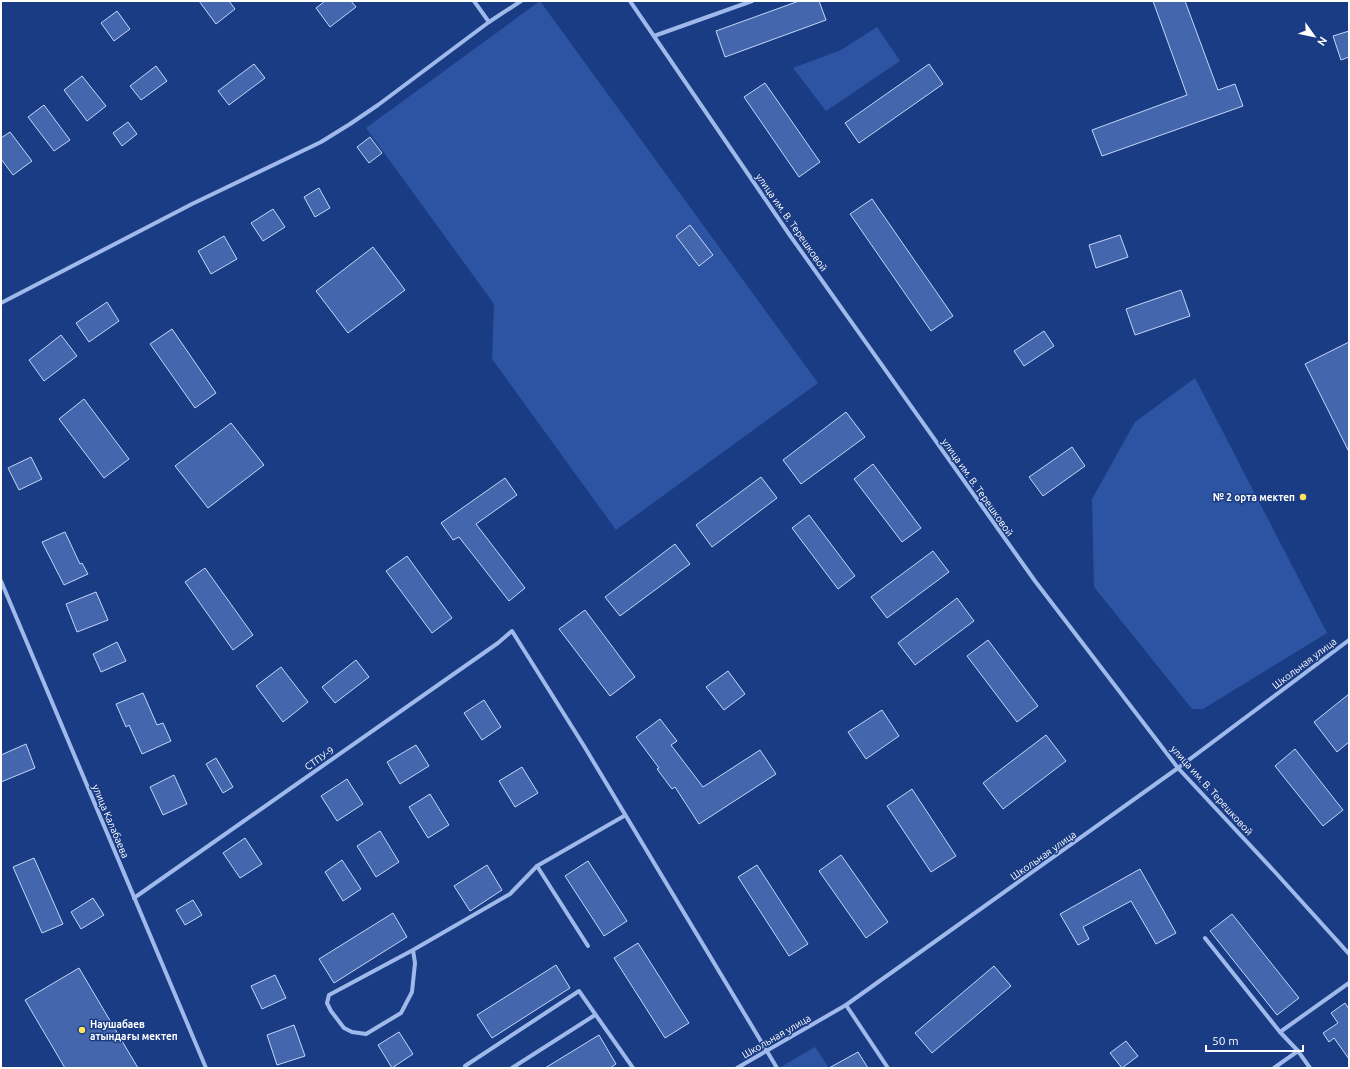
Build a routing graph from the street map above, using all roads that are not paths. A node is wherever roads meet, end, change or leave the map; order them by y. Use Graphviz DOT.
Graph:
graph roads {
  1 [pos="474,1"];
  2 [pos="521,1"];
  3 [pos="630,1"];
  4 [pos="752,1"];
  5 [pos="489,22"];
  6 [pos="654,36"];
  7 [pos="1,303"];
  8 [pos="1,581"];
  9 [pos="1349,640"];
  10 [pos="1178,768"];
  11 [pos="624,816"];
  12 [pos="538,866"];
  13 [pos="134,898"];
  14 [pos="1205,938"];
  15 [pos="588,946"];
  16 [pos="413,950"];
  17 [pos="1349,954"];
  18 [pos="1349,983"];
  19 [pos="846,1005"];
  20 [pos="595,1015"];
  21 [pos="1280,1032"];
  22 [pos="1298,1051"];
  23 [pos="767,1052"];
  24 [pos="206,1068"];
  25 [pos="466,1068"];
  26 [pos="512,1068"];
  27 [pos="632,1068"];
  28 [pos="737,1068"];
  29 [pos="777,1068"];
  30 [pos="888,1068"];
  31 [pos="1274,1068"];
  32 [pos="1310,1068"];
  1 -- 5 [label="street"];
  2 -- 5 [label="street"];
  3 -- 6 [label="street, улица им. В. Терешковой"];
  4 -- 6 [label="street"];
  5 -- 7 [label="street"];
  6 -- 10 [label="street, улица им. В. Терешковой"];
  8 -- 13 [label="street, улица Калабаева"];
  9 -- 10 [label="street, Школьная улица"];
  10 -- 17 [label="street, улица им. В. Терешковой"];
  10 -- 19 [label="street, Школьная улица"];
  11 -- 12 [label="street"];
  11 -- 13 [label="street, СТПУ-9"];
  11 -- 23 [label="street"];
  12 -- 15 [label="street"];
  12 -- 16 [label="street"];
  13 -- 24 [label="street, улица Калабаева"];
  14 -- 21 [label="street"];
  16 -- 16 [label="street"];
  18 -- 21 [label="street"];
  19 -- 23 [label="street, Школьная улица"];
  19 -- 30 [label="street"];
  20 -- 25 [label="street"];
  20 -- 26 [label="street"];
  20 -- 27 [label="street"];
  21 -- 22 [label="street"];
  22 -- 31 [label="street"];
  22 -- 32 [label="street"];
  23 -- 28 [label="street, Школьная улица"];
  23 -- 29 [label="street"];
}
